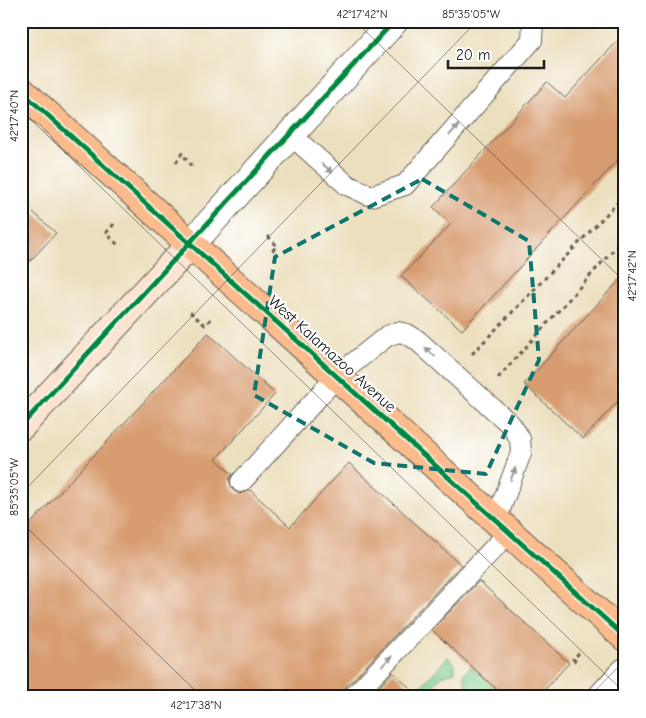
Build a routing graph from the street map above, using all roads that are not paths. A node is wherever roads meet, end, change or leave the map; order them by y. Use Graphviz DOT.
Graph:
graph roads {
  1 [pos="394,21"];
  2 [pos="533,21"];
  3 [pos="21,91"];
  4 [pos="290,135"];
  5 [pos="191,244"];
  6 [pos="337,376"];
  7 [pos="21,426"];
  8 [pos="241,482"];
  9 [pos="502,526"];
  10 [pos="625,637"];
  11 [pos="625,672"];
  12 [pos="353,697"];
  13 [pos="602,697"];
  1 -- 4 [label="street"];
  4 -- 2 [label="lane, one-way"];
  3 -- 5 [label="main road, West Kalamazoo Avenue"];
  4 -- 5 [label="street"];
  5 -- 6 [label="main road, West Kalamazoo Avenue"];
  5 -- 7 [label="street"];
  6 -- 8 [label="lane"];
  6 -- 9 [label="main road, West Kalamazoo Avenue"];
  9 -- 6 [label="lane, one-way"];
  9 -- 10 [label="main road, West Kalamazoo Avenue"];
  12 -- 9 [label="lane, one-way"];
  11 -- 13 [label="street"];
}
